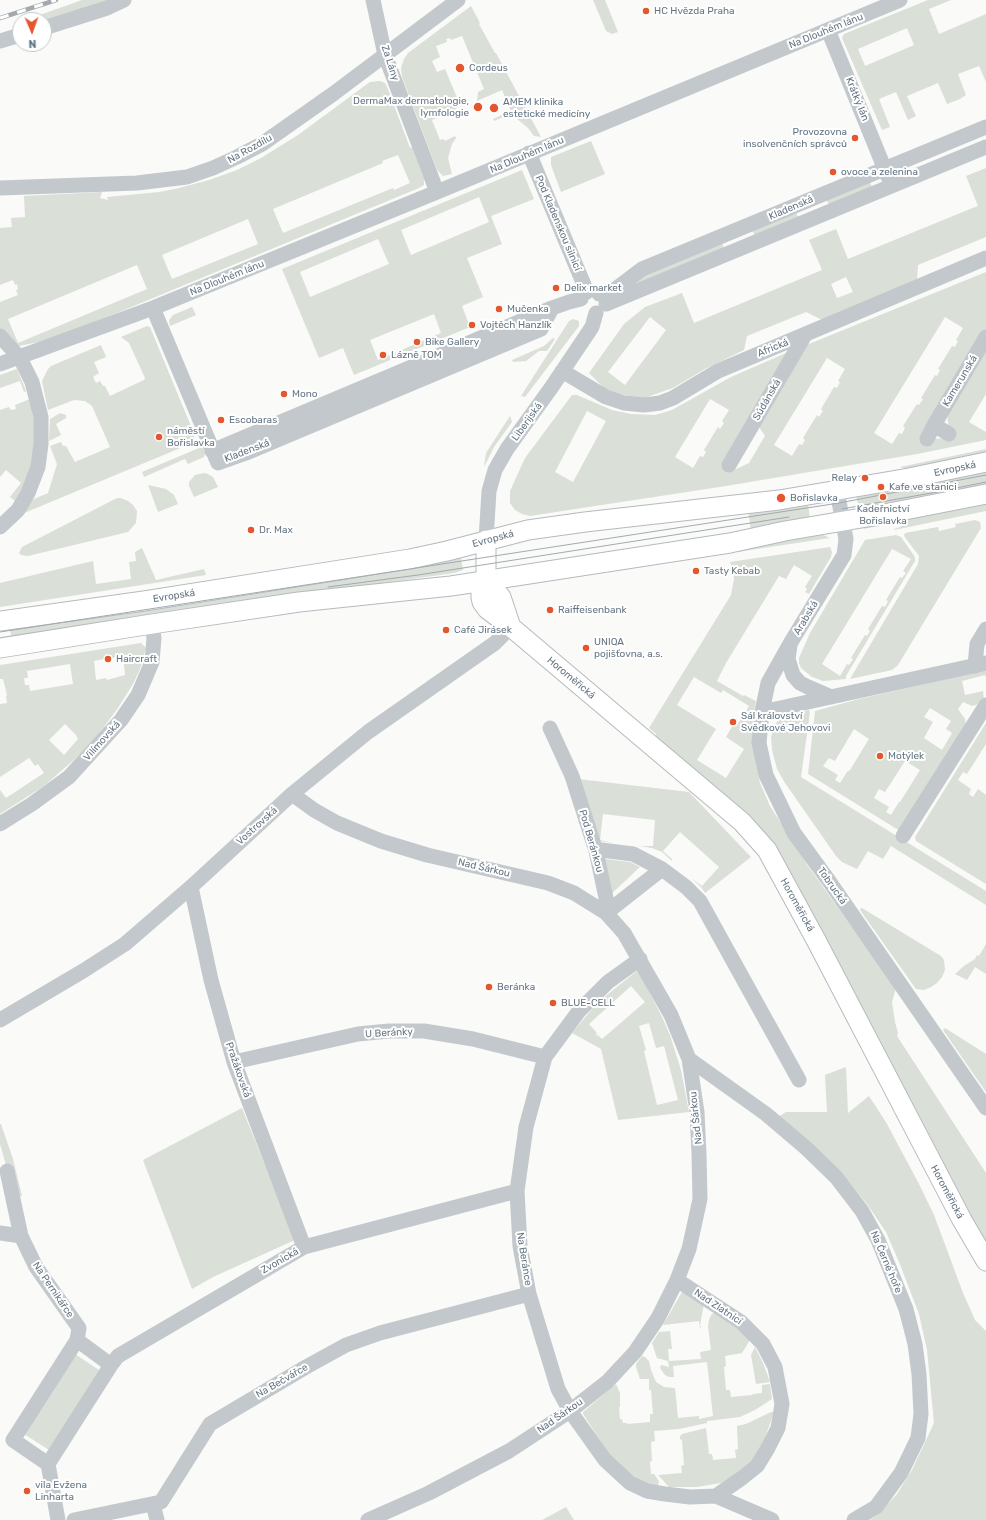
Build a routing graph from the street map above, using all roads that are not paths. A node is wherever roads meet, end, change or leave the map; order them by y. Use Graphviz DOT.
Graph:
graph roads {
  1 [pos="124,0"];
  2 [pos="373,0"];
  3 [pos="458,0"];
  4 [pos="900,0"];
  5 [pos="52,25"];
  6 [pos="828,30"];
  7 [pos="12,37"];
  8 [pos="0,41"];
  9 [pos="385,56"];
  10 [pos="986,126"];
  11 [pos="986,147"];
  12 [pos="529,154"];
  13 [pos="885,168"];
  14 [pos="892,186"];
  15 [pos="0,188"];
  16 [pos="437,192"];
  17 [pos="986,258"];
  18 [pos="594,301"];
  19 [pos="153,308"];
  20 [pos="805,335"];
  21 [pos="0,336"];
  22 [pos="986,337"];
  23 [pos="20,358"];
  24 [pos="0,364"];
  25 [pos="562,371"];
  26 [pos="934,425"];
  27 [pos="949,434"];
  28 [pos="927,440"];
  29 [pos="986,462"];
  30 [pos="729,465"];
  31 [pos="836,490"];
  32 [pos="986,494"];
  33 [pos="843,522"];
  34 [pos="0,527"];
  35 [pos="486,540"];
  36 [pos="486,580"];
  37 [pos="0,620"];
  38 [pos="152,624"];
  39 [pos="511,627"];
  40 [pos="986,629"];
  41 [pos="791,642"];
  42 [pos="0,648"];
  43 [pos="980,664"];
  44 [pos="831,697"];
  45 [pos="986,705"];
  46 [pos="762,712"];
  47 [pos="550,728"];
  48 [pos="292,794"];
  49 [pos="0,824"];
  50 [pos="903,836"];
  51 [pos="601,850"];
  52 [pos="662,869"];
  53 [pos="191,887"];
  54 [pos="606,913"];
  55 [pos="640,959"];
  56 [pos="0,1020"];
  57 [pos="545,1057"];
  58 [pos="689,1059"];
  59 [pos="234,1062"];
  60 [pos="799,1080"];
  61 [pos="986,1108"];
  62 [pos="7,1171"];
  63 [pos="517,1191"];
  64 [pos="0,1232"];
  65 [pos="21,1236"];
  66 [pos="304,1247"];
  67 [pos="986,1261"];
  68 [pos="677,1280"];
  69 [pos="529,1294"];
  70 [pos="77,1340"];
  71 [pos="111,1365"];
  72 [pos="570,1411"];
  73 [pos="6,1442"];
  74 [pos="48,1464"];
  75 [pos="716,1496"];
  76 [pos="153,1504"];
  77 [pos="58,1520"];
  78 [pos="74,1520"];
  79 [pos="157,1520"];
  80 [pos="368,1520"];
  81 [pos="772,1520"];
  82 [pos="854,1520"];
  1 -- 5 [label="street"];
  2 -- 9 [label="street, Za Lány"];
  3 -- 9 [label="street, Na Rozdílu"];
  4 -- 6 [label="street, Na Dlouhém lánu"];
  6 -- 12 [label="street, Na Dlouhém lánu"];
  6 -- 13 [label="street, Krátký lán"];
  7 -- 8 [label="street"];
  9 -- 15 [label="street, Na Rozdílu"];
  9 -- 16 [label="street, Za Lány"];
  10 -- 13 [label="street, Kladenská"];
  11 -- 14 [label="street, Kladenská"];
  12 -- 16 [label="street, Na Dlouhém lánu"];
  12 -- 18 [label="street, Pod Kladenskou silnicí"];
  13 -- 14 [label="street, Krátký lán"];
  13 -- 18 [label="street, Kladenská"];
  14 -- 18 [label="street, Kladenská"];
  16 -- 19 [label="street, Na Dlouhém lánu"];
  17 -- 20 [label="street, Africká"];
  18 -- 19 [label="street, Kladenská"];
  18 -- 25 [label="street, Liberijská"];
  19 -- 23 [label="street"];
  20 -- 25 [label="street, Africká"];
  20 -- 30 [label="street, Súdánská"];
  21 -- 23 [label="street"];
  22 -- 26 [label="street, Kamerunská"];
  23 -- 24 [label="street"];
  23 -- 34 [label="street"];
  25 -- 35 [label="street, Liberijská"];
  26 -- 27 [label="street"];
  26 -- 28 [label="street, Kamerunská"];
  29 -- 31 [label="main road, Evropská"];
  31 -- 33 [label="street, Arabská"];
  31 -- 35 [label="main road, Evropská"];
  32 -- 33 [label="main road"];
  33 -- 36 [label="main road"];
  33 -- 41 [label="street, Arabská"];
  35 -- 36 [label="main road"];
  35 -- 37 [label="main road, Evropská"];
  36 -- 38 [label="main road"];
  36 -- 39 [label="main road, Horoměřická"];
  38 -- 42 [label="main road"];
  38 -- 49 [label="street, Vilímovská"];
  39 -- 48 [label="street, Vostrovská"];
  39 -- 67 [label="main road, Horoměřická"];
  40 -- 43 [label="street"];
  41 -- 44 [label="street, Arabská"];
  41 -- 46 [label="street, Tobrucká"];
  43 -- 44 [label="street"];
  44 -- 46 [label="street"];
  45 -- 50 [label="street"];
  46 -- 61 [label="street, Tobrucká"];
  47 -- 54 [label="street, Pod Beránkou"];
  48 -- 53 [label="street, Vostrovská"];
  48 -- 54 [label="street, Nad Šárkou"];
  51 -- 52 [label="street, Pod Beránkou"];
  52 -- 54 [label="street"];
  52 -- 60 [label="street, Pod Beránkou"];
  53 -- 56 [label="street, Vostrovská"];
  53 -- 59 [label="street, Pražákovská"];
  54 -- 55 [label="street, Nad Šárkou"];
  55 -- 57 [label="street, Na Beránce"];
  55 -- 58 [label="street, Nad Šárkou"];
  57 -- 59 [label="street, U Beránky"];
  57 -- 63 [label="street, Na Beránce"];
  58 -- 68 [label="street, Nad Šárkou"];
  58 -- 82 [label="street, Na Černé hoře"];
  59 -- 66 [label="street, Pražákovská"];
  62 -- 65 [label="street, Na Pernikářce"];
  63 -- 66 [label="street, Zvonická"];
  63 -- 69 [label="street, Na Beránce"];
  64 -- 65 [label="street"];
  65 -- 70 [label="street, Na Pernikářce"];
  66 -- 71 [label="street, Zvonická"];
  68 -- 72 [label="street, Nad Šárkou"];
  68 -- 75 [label="street, Nad Zlatnicí"];
  69 -- 72 [label="street, Na Beránce"];
  69 -- 76 [label="street, Na Bečvářce"];
  70 -- 71 [label="street"];
  70 -- 73 [label="street"];
  71 -- 74 [label="street"];
  72 -- 75 [label="street, Na Beránce"];
  72 -- 80 [label="street, Nad Šárkou"];
  73 -- 74 [label="street"];
  74 -- 77 [label="street"];
  75 -- 81 [label="street"];
  76 -- 78 [label="street, Na Bečvářce"];
  76 -- 79 [label="street"];
}
